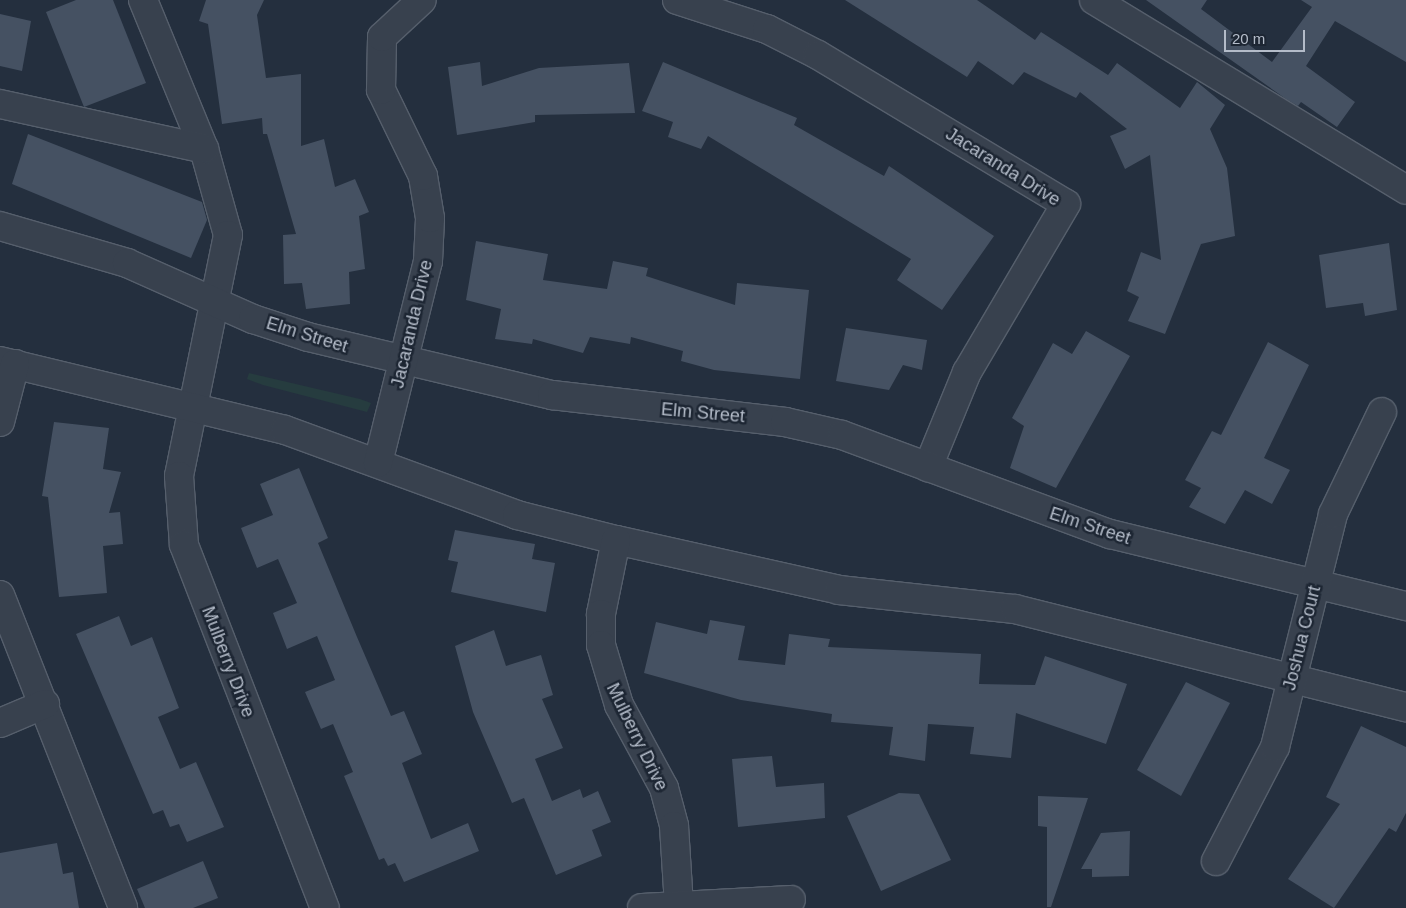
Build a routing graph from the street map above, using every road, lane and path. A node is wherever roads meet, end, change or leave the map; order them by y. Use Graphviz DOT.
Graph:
graph roads {
  1 [pos="143,0"];
  2 [pos="422,0"];
  3 [pos="677,0"];
  4 [pos="1094,0"];
  5 [pos="0,104"];
  6 [pos="204,149"];
  7 [pos="1406,190"];
  8 [pos="0,226"];
  9 [pos="216,304"];
  10 [pos="7,362"];
  11 [pos="405,363"];
  12 [pos="194,408"];
  13 [pos="1382,412"];
  14 [pos="0,422"];
  15 [pos="378,463"];
  16 [pos="928,467"];
  17 [pos="616,540"];
  18 [pos="1315,585"];
  19 [pos="0,595"];
  20 [pos="1406,606"];
  21 [pos="1293,676"];
  22 [pos="46,704"];
  23 [pos="1406,707"];
  24 [pos="0,723"];
  25 [pos="1216,861"];
  26 [pos="791,900"];
  27 [pos="679,906"];
  28 [pos="123,908"];
  29 [pos="325,908"];
  30 [pos="642,908"];
  1 -- 6 [label="street, Mulberry Drive"];
  2 -- 11 [label="street, Jacaranda Drive"];
  3 -- 16 [label="street, Jacaranda Drive"];
  4 -- 7 [label="street"];
  5 -- 6 [label="street"];
  6 -- 9 [label="street, Mulberry Drive"];
  8 -- 9 [label="street, Elm Street"];
  9 -- 11 [label="street, Elm Street"];
  9 -- 12 [label="street, Mulberry Drive"];
  10 -- 12 [label="street"];
  10 -- 14 [label="street"];
  11 -- 15 [label="street, Jacaranda Drive"];
  11 -- 16 [label="street, Elm Street"];
  12 -- 15 [label="street"];
  12 -- 29 [label="street, Mulberry Drive"];
  13 -- 18 [label="street, Joshua Court"];
  15 -- 17 [label="street"];
  16 -- 18 [label="street, Elm Street"];
  17 -- 21 [label="street"];
  17 -- 27 [label="street, Mulberry Drive"];
  18 -- 20 [label="street, Elm Street"];
  18 -- 21 [label="street, Joshua Court"];
  19 -- 22 [label="street"];
  21 -- 23 [label="street"];
  21 -- 25 [label="street, Joshua Court"];
  22 -- 24 [label="street"];
  22 -- 28 [label="street"];
  26 -- 27 [label="street"];
  27 -- 30 [label="street"];
}
